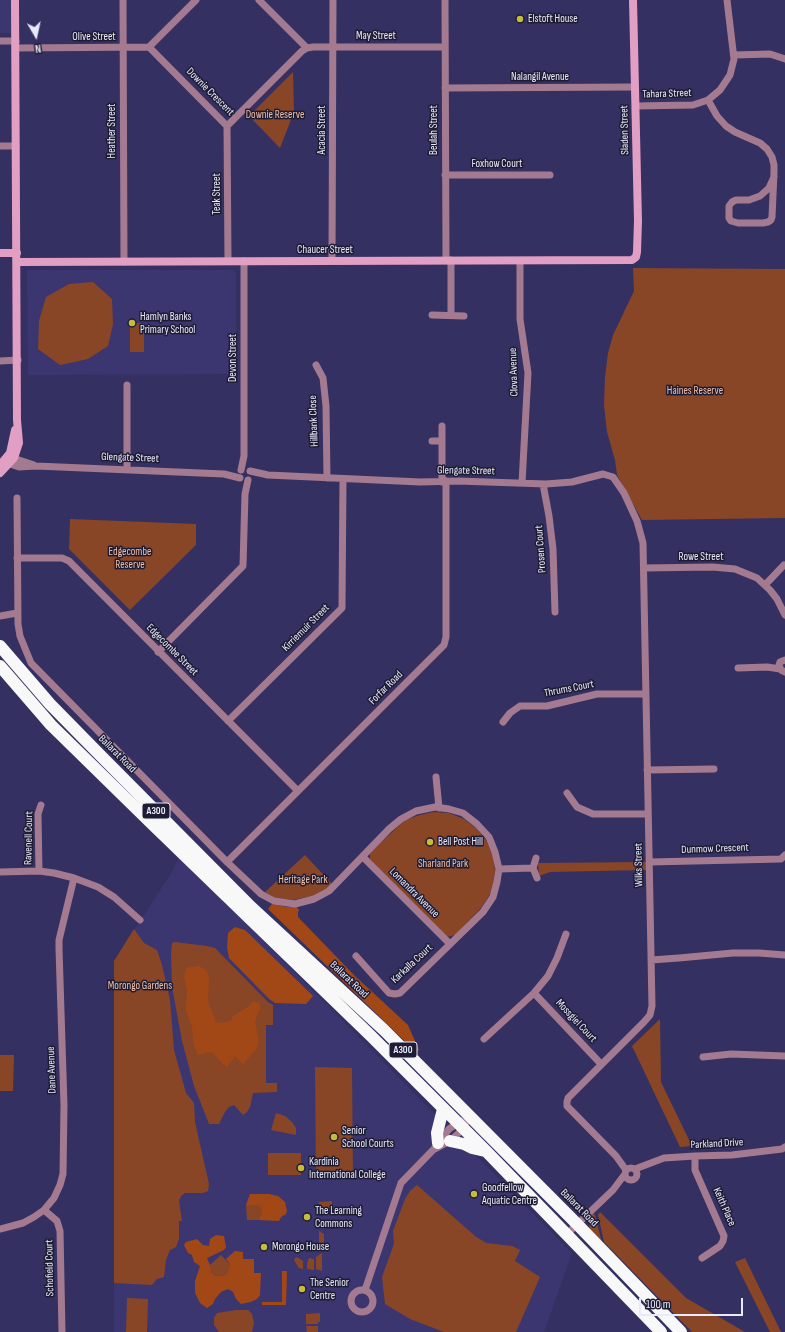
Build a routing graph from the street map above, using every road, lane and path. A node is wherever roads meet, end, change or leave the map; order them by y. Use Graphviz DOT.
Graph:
graph roads {
  1 [pos="16,0"];
  2 [pos="123,0"];
  3 [pos="196,0"];
  4 [pos="259,0"];
  5 [pos="333,0"];
  6 [pos="445,0"];
  7 [pos="633,0"];
  8 [pos="727,0"];
  9 [pos="0,41"];
  10 [pos="16,44"];
  11 [pos="148,47"];
  12 [pos="333,47"];
  13 [pos="445,47"];
  14 [pos="123,48"];
  15 [pos="307,48"];
  16 [pos="734,55"];
  17 [pos="785,59"];
  18 [pos="635,87"];
  19 [pos="445,88"];
  20 [pos="708,100"];
  21 [pos="636,106"];
  22 [pos="227,126"];
  23 [pos="0,146"];
  24 [pos="16,146"];
  25 [pos="445,175"];
  26 [pos="550,175"];
  27 [pos="774,177"];
  28 [pos="0,253"];
  29 [pos="17,253"];
  30 [pos="633,259"];
  31 [pos="332,260"];
  32 [pos="448,260"];
  33 [pos="228,261"];
  34 [pos="244,261"];
  35 [pos="520,261"];
  36 [pos="17,262"];
  37 [pos="124,262"];
  38 [pos="432,315"];
  39 [pos="451,315"];
  40 [pos="464,316"];
  41 [pos="0,360"];
  42 [pos="18,360"];
  43 [pos="316,365"];
  44 [pos="127,384"];
  45 [pos="442,426"];
  46 [pos="432,441"];
  47 [pos="442,441"];
  48 [pos="7,461"];
  49 [pos="127,469"];
  50 [pos="0,474"];
  51 [pos="245,474"];
  52 [pos="327,478"];
  53 [pos="343,479"];
  54 [pos="444,482"];
  55 [pos="522,483"];
  56 [pos="543,484"];
  57 [pos="18,498"];
  58 [pos="637,521"];
  59 [pos="17,558"];
  60 [pos="784,565"];
  61 [pos="644,568"];
  62 [pos="765,585"];
  63 [pos="555,612"];
  64 [pos="17,613"];
  65 [pos="785,615"];
  66 [pos="0,616"];
  67 [pos="0,646"];
  68 [pos="158,652"];
  69 [pos="783,664"];
  70 [pos="0,666"];
  71 [pos="738,668"];
  72 [pos="785,679"];
  73 [pos="646,694"];
  74 [pos="228,722"];
  75 [pos="503,722"];
  76 [pos="714,769"];
  77 [pos="647,770"];
  78 [pos="436,777"];
  79 [pos="298,791"];
  80 [pos="567,793"];
  81 [pos="41,804"];
  82 [pos="440,808"];
  83 [pos="648,814"];
  84 [pos="363,857"];
  85 [pos="783,857"];
  86 [pos="536,858"];
  87 [pos="227,862"];
  88 [pos="650,862"];
  89 [pos="533,868"];
  90 [pos="499,869"];
  91 [pos="39,871"];
  92 [pos="0,872"];
  93 [pos="74,878"];
  94 [pos="537,878"];
  95 [pos="140,920"];
  96 [pos="566,934"];
  97 [pos="450,944"];
  98 [pos="785,955"];
  99 [pos="356,956"];
  100 [pos="651,960"];
  101 [pos="534,994"];
  102 [pos="484,1039"];
  103 [pos="766,1056"];
  104 [pos="785,1056"];
  105 [pos="703,1057"];
  106 [pos="785,1061"];
  107 [pos="601,1064"];
  108 [pos="443,1109"];
  109 [pos="469,1116"];
  110 [pos="460,1126"];
  111 [pos="440,1144"];
  112 [pos="785,1147"];
  113 [pos="486,1151"];
  114 [pos="695,1156"];
  115 [pos="631,1172"];
  116 [pos="44,1210"];
  117 [pos="577,1224"];
  118 [pos="0,1229"];
  119 [pos="567,1234"];
  120 [pos="702,1258"];
  121 [pos="365,1290"];
  122 [pos="62,1332"];
  123 [pos="661,1332"];
  124 [pos="681,1332"];
  1 -- 10 [label="street"];
  2 -- 14 [label="street, Heather Street"];
  3 -- 11 [label="street"];
  4 -- 15 [label="street"];
  5 -- 12 [label="street, Acacia Street"];
  6 -- 13 [label="street, Beulah Street"];
  7 -- 18 [label="street, Sladen Street"];
  8 -- 16 [label="street, Tahara Street"];
  9 -- 10 [label="street, Olive Street"];
  10 -- 14 [label="street, Olive Street"];
  10 -- 24 [label="street"];
  11 -- 14 [label="street, Olive Street"];
  11 -- 22 [label="street, Downie Crescent"];
  12 -- 13 [label="street, May Street"];
  12 -- 15 [label="street, May Street"];
  12 -- 31 [label="street, Acacia Street"];
  13 -- 19 [label="street, Beulah Street"];
  14 -- 37 [label="street, Heather Street"];
  15 -- 22 [label="street, Downie Crescent"];
  16 -- 17 [label="street"];
  16 -- 20 [label="street, Tahara Street"];
  18 -- 19 [label="street, Nalangil Avenue"];
  18 -- 21 [label="street, Sladen Street"];
  19 -- 25 [label="street, Beulah Street"];
  20 -- 21 [label="street, Tahara Street"];
  20 -- 27 [label="street"];
  21 -- 30 [label="street, Sladen Street"];
  22 -- 33 [label="street, Teak Street"];
  23 -- 24 [label="street"];
  24 -- 29 [label="street"];
  25 -- 26 [label="street, Foxhow Court"];
  25 -- 32 [label="street, Beulah Street"];
  27 -- 27 [label="street"];
  28 -- 29 [label="street"];
  29 -- 36 [label="street"];
  30 -- 35 [label="street, Chaucer Street"];
  31 -- 32 [label="street, Chaucer Street"];
  31 -- 34 [label="street, Chaucer Street"];
  32 -- 35 [label="street, Chaucer Street"];
  32 -- 39 [label="street, Beulah Street"];
  33 -- 34 [label="street, Chaucer Street"];
  33 -- 37 [label="street, Chaucer Street"];
  34 -- 51 [label="street, Devon Street"];
  35 -- 55 [label="street, Clova Avenue"];
  36 -- 37 [label="street, Chaucer Street"];
  36 -- 42 [label="street"];
  38 -- 39 [label="street"];
  39 -- 40 [label="street"];
  41 -- 42 [label="street"];
  42 -- 48 [label="street"];
  43 -- 52 [label="street, Hillbank Close"];
  44 -- 49 [label="street"];
  45 -- 47 [label="street, Forfar Road"];
  46 -- 47 [label="street"];
  47 -- 54 [label="street, Forfar Road"];
  48 -- 49 [label="street, Glengate Street"];
  48 -- 50 [label="street"];
  49 -- 51 [label="street, Glengate Street"];
  51 -- 52 [label="street, Glengate Street"];
  51 -- 68 [label="street, Devon Street"];
  52 -- 53 [label="street, Glengate Street"];
  53 -- 54 [label="street, Glengate Street"];
  53 -- 74 [label="street, Kirriemuir Street"];
  54 -- 55 [label="street, Glengate Street"];
  54 -- 79 [label="street, Forfar Road"];
  55 -- 56 [label="street, Glengate Street"];
  56 -- 58 [label="street, Glengate Street"];
  56 -- 63 [label="street, Prosen Court"];
  57 -- 59 [label="street, Ballarat Road"];
  58 -- 61 [label="street, Wilks Street"];
  59 -- 64 [label="street, Ballarat Road"];
  59 -- 68 [label="street, Edgecombe Street"];
  60 -- 62 [label="street"];
  61 -- 62 [label="street, Rowe Street"];
  61 -- 73 [label="street, Wilks Street"];
  62 -- 65 [label="street, Rowe Street"];
  64 -- 66 [label="street"];
  64 -- 87 [label="street, Ballarat Road"];
  67 -- 109 [label="highway, Ballarat Road / A300"];
  68 -- 74 [label="street, Edgecombe Street"];
  69 -- 71 [label="street"];
  69 -- 72 [label="street"];
  70 -- 108 [label="highway, A300"];
  73 -- 75 [label="street, Thrums Court"];
  73 -- 77 [label="street, Wilks Street"];
  74 -- 79 [label="street, Edgecombe Street"];
  76 -- 77 [label="street"];
  77 -- 83 [label="street, Wilks Street"];
  78 -- 82 [label="street"];
  79 -- 87 [label="street, Forfar Road"];
  80 -- 83 [label="street"];
  81 -- 91 [label="street, Ravenell Court"];
  82 -- 84 [label="street"];
  82 -- 90 [label="street"];
  83 -- 88 [label="street, Wilks Street"];
  84 -- 87 [label="street, Ballarat Road"];
  84 -- 97 [label="street, Lomandra Avenue"];
  85 -- 88 [label="street, Dunmow Crescent"];
  86 -- 89 [label="street"];
  88 -- 100 [label="street, Wilks Street"];
  89 -- 90 [label="street"];
  89 -- 94 [label="street"];
  90 -- 97 [label="street"];
  91 -- 92 [label="street"];
  91 -- 93 [label="street"];
  93 -- 95 [label="street"];
  93 -- 116 [label="street, Dane Avenue"];
  96 -- 101 [label="street"];
  97 -- 99 [label="street, Karkalla Court"];
  98 -- 100 [label="street"];
  100 -- 107 [label="street, Wilks Street"];
  101 -- 102 [label="street"];
  101 -- 107 [label="street, Mossgiel Court"];
  103 -- 104 [label="street"];
  103 -- 105 [label="street"];
  103 -- 106 [label="street"];
  107 -- 115 [label="street, Wilks Street"];
  108 -- 110 [label="highway, A300"];
  108 -- 111 [label="highway"];
  109 -- 110 [label="street"];
  109 -- 117 [label="highway, Ballarat Road / A300"];
  110 -- 111 [label="street"];
  110 -- 111 [label="street"];
  110 -- 113 [label="highway, A300"];
  111 -- 113 [label="highway"];
  111 -- 121 [label="street"];
  112 -- 114 [label="street, Parkland Drive"];
  113 -- 119 [label="highway, A300"];
  114 -- 115 [label="street, Parkland Drive"];
  114 -- 120 [label="street, Keith Place"];
  115 -- 117 [label="street"];
  116 -- 118 [label="street, Dane Avenue"];
  116 -- 122 [label="street, Schofield Court"];
  117 -- 119 [label="street"];
  117 -- 124 [label="highway, Ballarat Road / A300"];
  119 -- 123 [label="highway, A300"];
}
